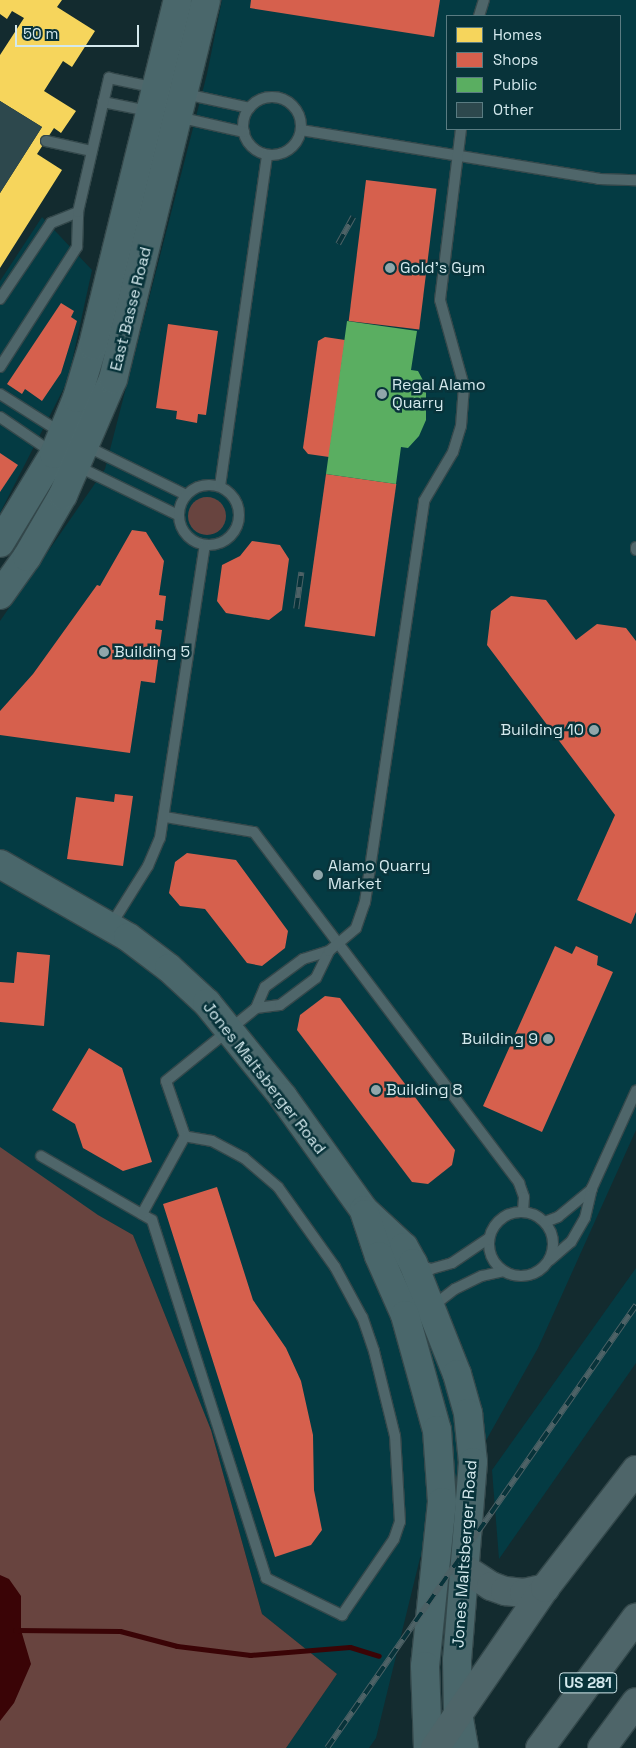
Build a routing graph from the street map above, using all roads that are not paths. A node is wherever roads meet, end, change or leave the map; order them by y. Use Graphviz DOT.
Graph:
graph roads {
  1 [pos="178,0"];
  2 [pos="206,0"];
  3 [pos="484,0"];
  4 [pos="479,15"];
  5 [pos="103,102"];
  6 [pos="168,103"];
  7 [pos="250,108"];
  8 [pos="301,130"];
  9 [pos="461,130"];
  10 [pos="244,132"];
  11 [pos="46,141"];
  12 [pos="92,152"];
  13 [pos="267,155"];
  14 [pos="457,156"];
  15 [pos="636,180"];
  16 [pos="78,212"];
  17 [pos="0,299"];
  18 [pos="0,367"];
  19 [pos="0,394"];
  20 [pos="0,417"];
  21 [pos="68,453"];
  22 [pos="220,486"];
  23 [pos="186,494"];
  24 [pos="178,515"];
  25 [pos="0,543"];
  26 [pos="205,545"];
  27 [pos="636,546"];
  28 [pos="636,550"];
  29 [pos="0,595"];
  30 [pos="165,817"];
  31 [pos="0,864"];
  32 [pos="110,926"];
  33 [pos="333,947"];
  34 [pos="256,1008"];
  35 [pos="228,1028"];
  36 [pos="636,1091"];
  37 [pos="185,1136"];
  38 [pos="41,1156"];
  39 [pos="592,1188"];
  40 [pos="364,1210"];
  41 [pos="523,1212"];
  42 [pos="142,1214"];
  43 [pos="545,1222"];
  44 [pos="489,1238"];
  45 [pos="549,1260"];
  46 [pos="413,1263"];
  47 [pos="503,1271"];
  48 [pos="432,1307"];
  49 [pos="636,1470"];
  50 [pos="465,1569"];
  51 [pos="544,1588"];
  52 [pos="636,1618"];
  53 [pos="636,1702"];
  54 [pos="458,1713"];
  55 [pos="428,1748"];
  56 [pos="436,1748"];
  57 [pos="464,1748"];
  58 [pos="540,1748"];
  59 [pos="602,1748"];
  1 -- 6 [label="main road, East Basse Road"];
  2 -- 6 [label="main road, East Basse Road"];
  3 -- 4 [label="lane"];
  5 -- 6 [label="lane"];
  5 -- 6 [label="lane"];
  5 -- 12 [label="lane"];
  6 -- 7 [label="lane"];
  6 -- 10 [label="lane"];
  6 -- 21 [label="main road, East Basse Road"];
  7 -- 8 [label="lane"];
  7 -- 10 [label="lane"];
  8 -- 13 [label="lane"];
  8 -- 14 [label="lane"];
  9 -- 14 [label="lane"];
  10 -- 13 [label="lane"];
  11 -- 12 [label="lane"];
  12 -- 16 [label="lane"];
  13 -- 22 [label="lane"];
  14 -- 15 [label="lane"];
  14 -- 33 [label="lane"];
  16 -- 17 [label="lane"];
  16 -- 18 [label="lane"];
  19 -- 21 [label="lane"];
  20 -- 21 [label="lane"];
  21 -- 23 [label="lane"];
  21 -- 24 [label="lane"];
  21 -- 25 [label="main road, East Basse Road"];
  21 -- 29 [label="main road, East Basse Road"];
  22 -- 23 [label="lane"];
  22 -- 26 [label="lane"];
  23 -- 24 [label="lane"];
  24 -- 26 [label="lane"];
  26 -- 30 [label="lane"];
  27 -- 28 [label="lane"];
  30 -- 32 [label="lane"];
  30 -- 33 [label="lane"];
  31 -- 32 [label="main road, Jones Maltsberger Road"];
  32 -- 35 [label="main road, Jones Maltsberger Road"];
  33 -- 34 [label="lane"];
  33 -- 34 [label="lane"];
  33 -- 41 [label="lane"];
  34 -- 35 [label="lane"];
  35 -- 37 [label="lane"];
  35 -- 40 [label="main road, Jones Maltsberger Road"];
  36 -- 39 [label="lane"];
  37 -- 42 [label="lane"];
  37 -- 42 [label="lane"];
  38 -- 42 [label="lane"];
  39 -- 43 [label="lane"];
  39 -- 45 [label="lane"];
  40 -- 46 [label="main road, Jones Maltsberger Road"];
  40 -- 55 [label="main road, Jones Maltsberger Road"];
  41 -- 43 [label="lane"];
  41 -- 44 [label="lane"];
  43 -- 45 [label="lane"];
  44 -- 46 [label="lane"];
  44 -- 47 [label="lane"];
  45 -- 47 [label="lane"];
  46 -- 48 [label="main road, Jones Maltsberger Road"];
  47 -- 48 [label="lane"];
  48 -- 50 [label="main road, Jones Maltsberger Road"];
  49 -- 51 [label="highway"];
  50 -- 51 [label="highway"];
  50 -- 54 [label="main road, Jones Maltsberger Road"];
  51 -- 54 [label="highway"];
  52 -- 58 [label="highway, US 281"];
  53 -- 59 [label="highway, US 281"];
  54 -- 56 [label="highway"];
  54 -- 57 [label="main road, Jones Maltsberger Road"];
}
